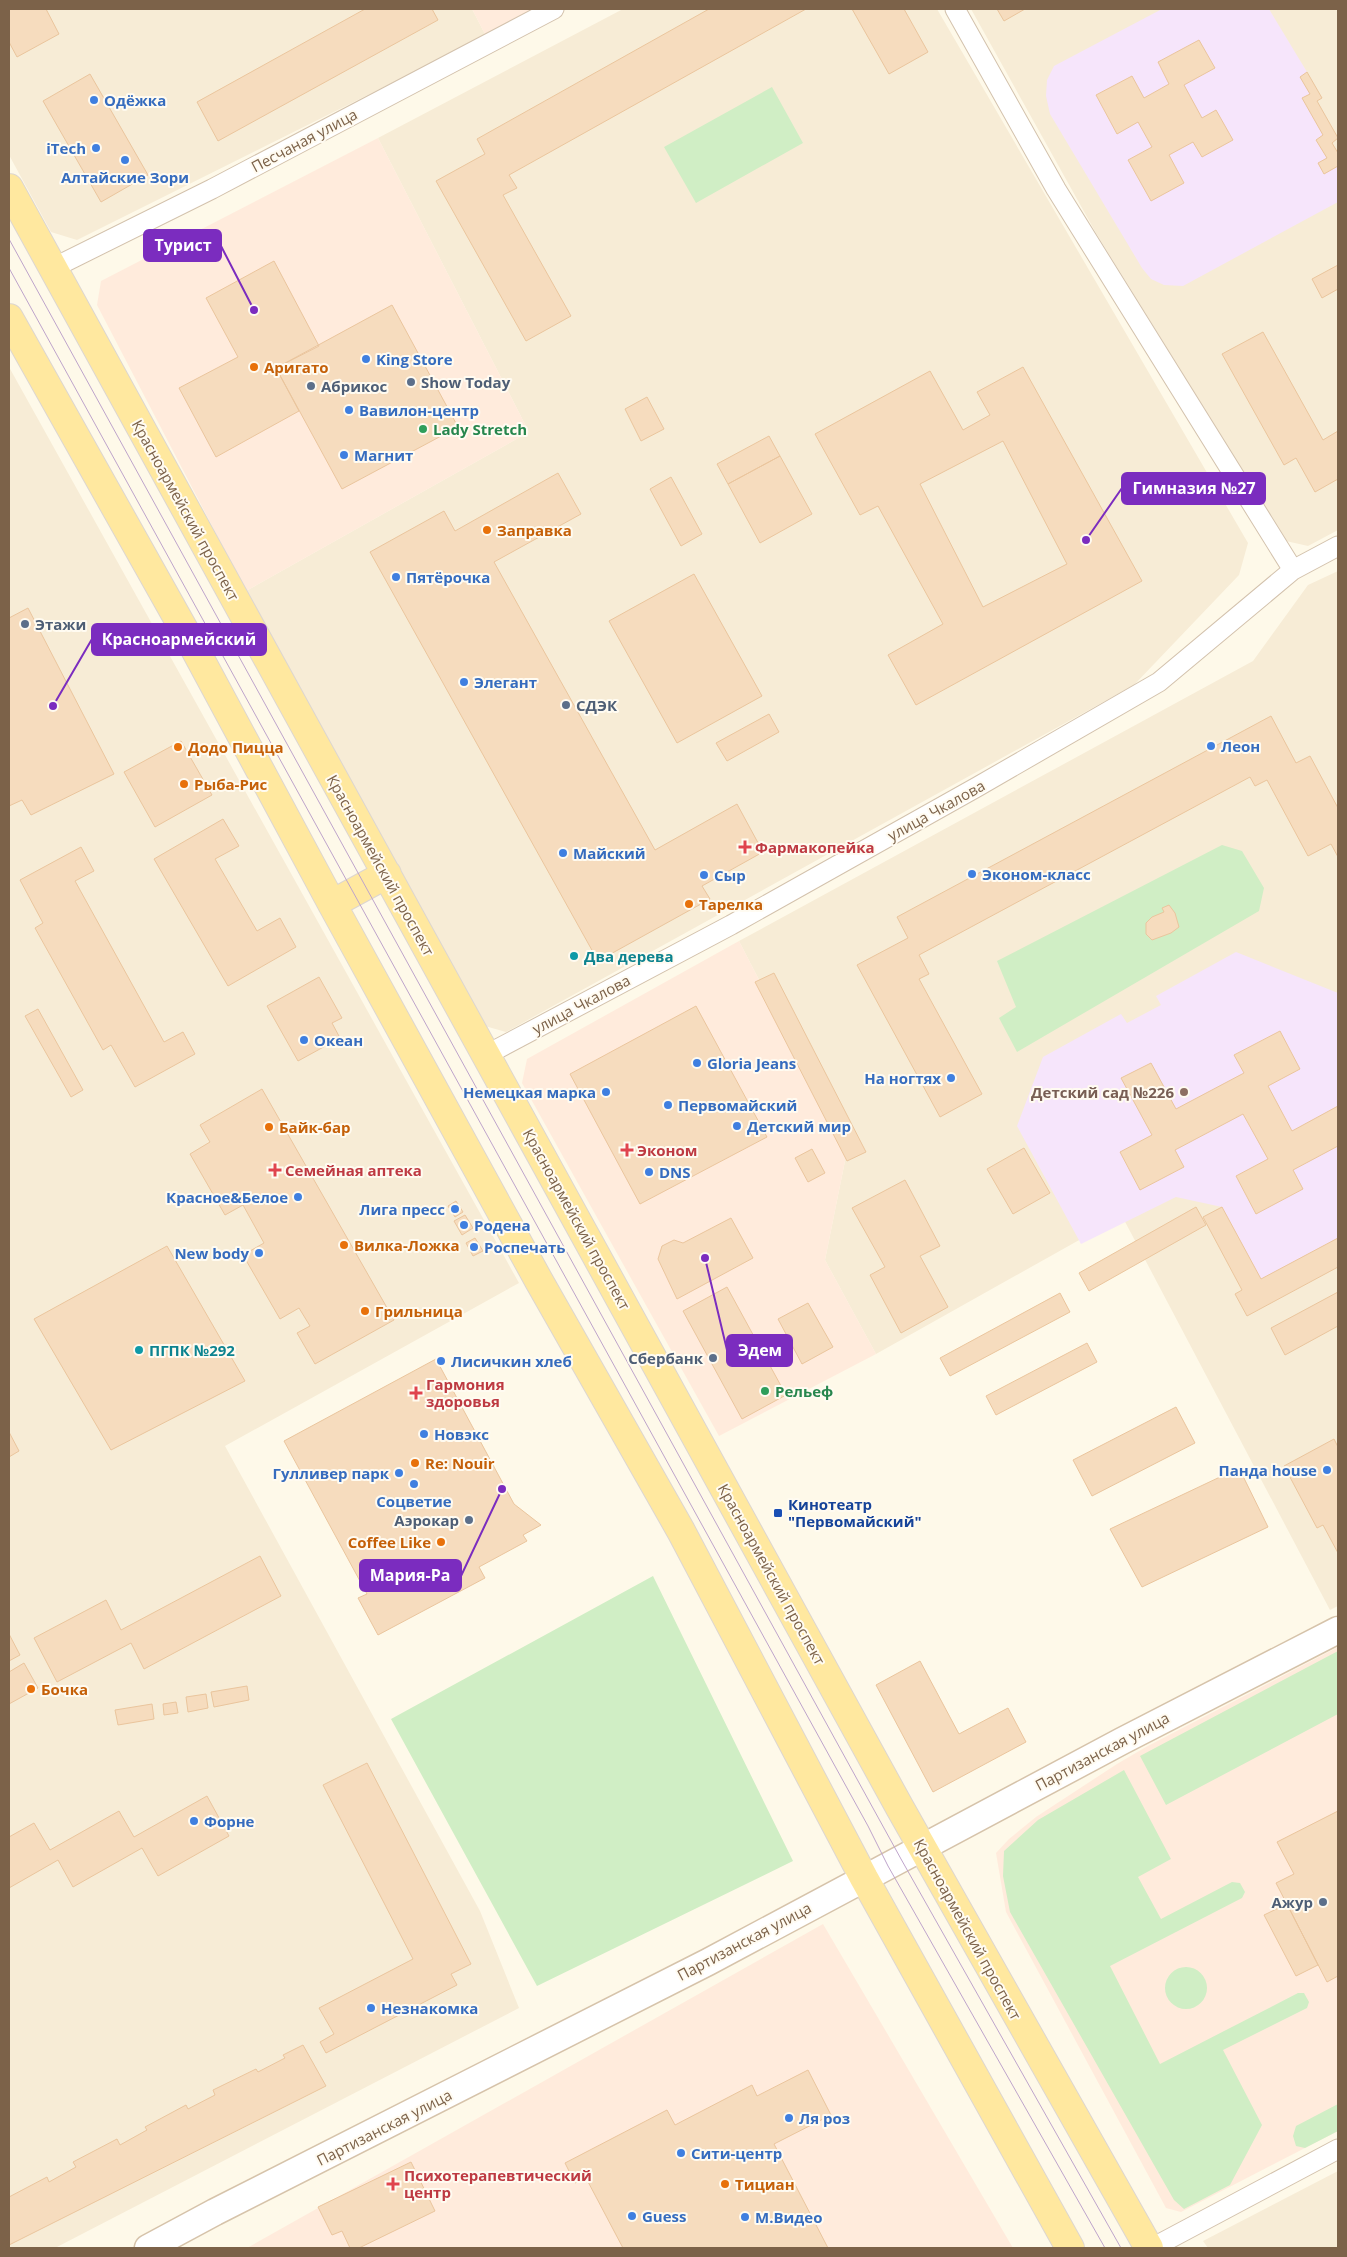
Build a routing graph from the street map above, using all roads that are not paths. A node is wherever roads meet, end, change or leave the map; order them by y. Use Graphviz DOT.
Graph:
graph roads {
  1 [pos="554,9"];
  2 [pos="955,9"];
  3 [pos="9,188"];
  4 [pos="53,268"];
  5 [pos="9,318"];
  6 [pos="1338,546"];
  7 [pos="1293,570"];
  8 [pos="387,874"];
  9 [pos="332,904"];
  10 [pos="486,1055"];
  11 [pos="1338,1630"];
  12 [pos="922,1848"];
  13 [pos="864,1878"];
  14 [pos="1338,2149"];
  15 [pos="148,2248"];
  16 [pos="1070,2248"];
  17 [pos="1151,2248"];
  1 -- 4 [label="street, Песчаная улица"];
  2 -- 7 [label="street"];
  3 -- 4 [label="main road, Красноармейский проспект"];
  4 -- 8 [label="main road, Красноармейский проспект"];
  5 -- 9 [label="main road"];
  6 -- 7 [label="street, улица Чкалова"];
  7 -- 10 [label="street, улица Чкалова"];
  8 -- 9 [label="main road"];
  8 -- 10 [label="main road, Красноармейский проспект"];
  9 -- 13 [label="main road"];
  10 -- 12 [label="main road, Красноармейский проспект"];
  11 -- 12 [label="main road, Партизанская улица"];
  12 -- 13 [label="main road, Партизанская улица"];
  12 -- 17 [label="main road, Красноармейский проспект"];
  13 -- 15 [label="main road, Партизанская улица"];
  13 -- 16 [label="main road"];
  14 -- 17 [label="street"];
}
